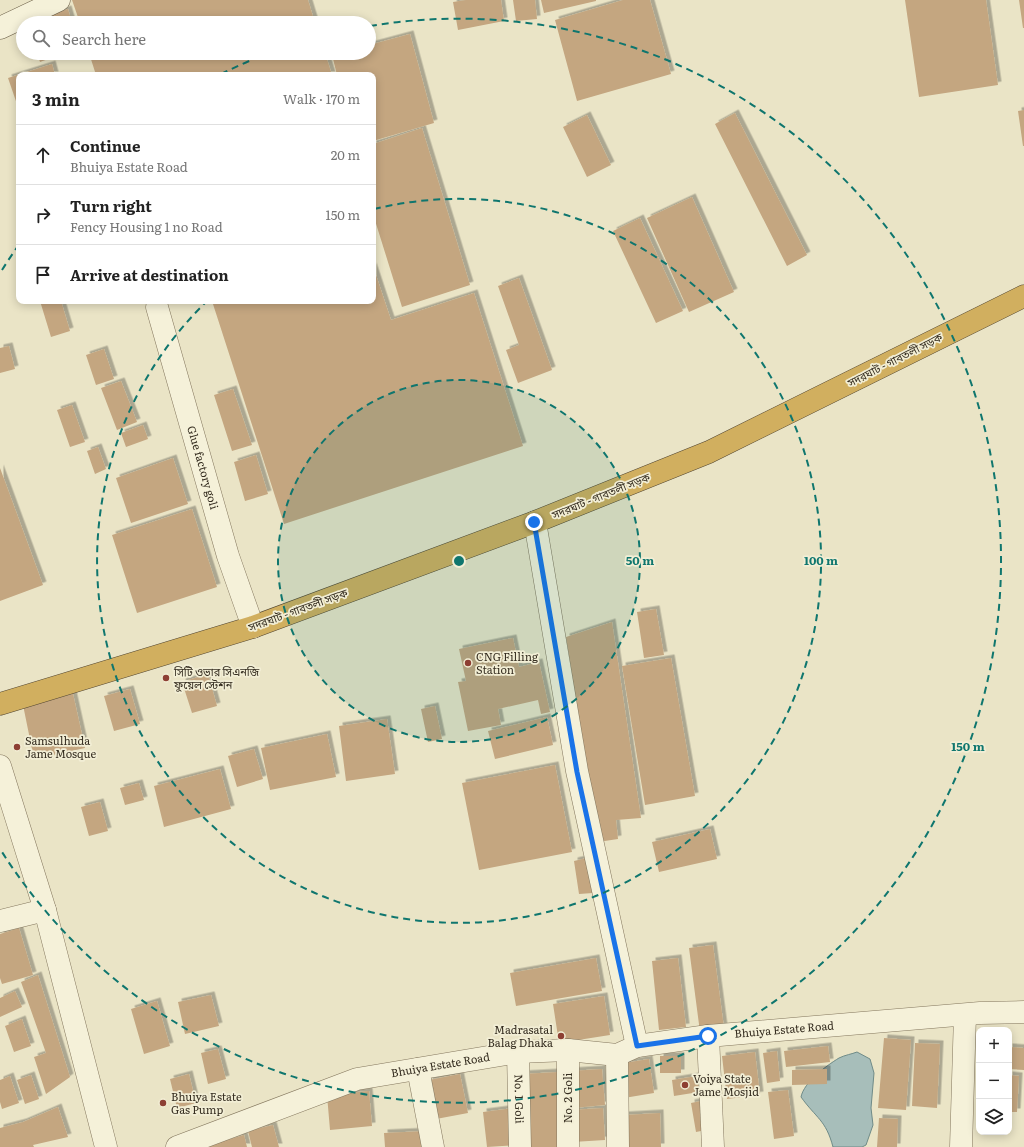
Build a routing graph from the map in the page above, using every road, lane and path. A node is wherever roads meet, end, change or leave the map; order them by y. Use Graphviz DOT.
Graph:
graph roads {
  1 [pos="60,0"];
  2 [pos="26,16"];
  3 [pos="16,21"];
  4 [pos="0,28"];
  5 [pos="1024,296"];
  6 [pos="157,308"];
  7 [pos="534,522"];
  8 [pos="253,627"];
  9 [pos="0,704"];
  10 [pos="0,766"];
  11 [pos="45,910"];
  12 [pos="0,921"];
  13 [pos="1024,1012"];
  14 [pos="965,1015"];
  15 [pos="708,1036"];
  16 [pos="637,1046"];
  17 [pos="568,1050"];
  18 [pos="518,1052"];
  19 [pos="616,1055"];
  20 [pos="418,1069"];
  21 [pos="106,1147"];
  22 [pos="177,1147"];
  23 [pos="433,1147"];
  24 [pos="520,1147"];
  25 [pos="568,1147"];
  26 [pos="618,1147"];
  27 [pos="713,1147"];
  28 [pos="961,1147"];
  1 -- 2 [label="street"];
  3 -- 4 [label="street"];
  5 -- 7 [label="highway, সদরঘাট - গাবতলী সড়ক"];
  6 -- 8 [label="street, Glue factory goli"];
  7 -- 8 [label="highway, সদরঘাট - গাবতলী সড়ক"];
  7 -- 16 [label="street"];
  8 -- 9 [label="highway, সদরঘাট - গাবতলী সড়ক"];
  10 -- 11 [label="street"];
  11 -- 12 [label="street"];
  11 -- 21 [label="street"];
  13 -- 14 [label="street, Bhuiya Estate Road"];
  14 -- 15 [label="street, Bhuiya Estate Road"];
  14 -- 28 [label="street"];
  15 -- 16 [label="street, Bhuiya Estate Road"];
  15 -- 27 [label="street"];
  16 -- 19 [label="street, Bhuiya Estate Road"];
  17 -- 18 [label="street, Bhuiya Estate Road"];
  17 -- 19 [label="street, Bhuiya Estate Road"];
  17 -- 25 [label="street, No. 2 Goli"];
  18 -- 20 [label="street, Bhuiya Estate Road"];
  18 -- 24 [label="street, No. 1 Goli"];
  19 -- 26 [label="street"];
  20 -- 22 [label="street, Bhuiya Estate Road"];
  20 -- 23 [label="street"];
}
